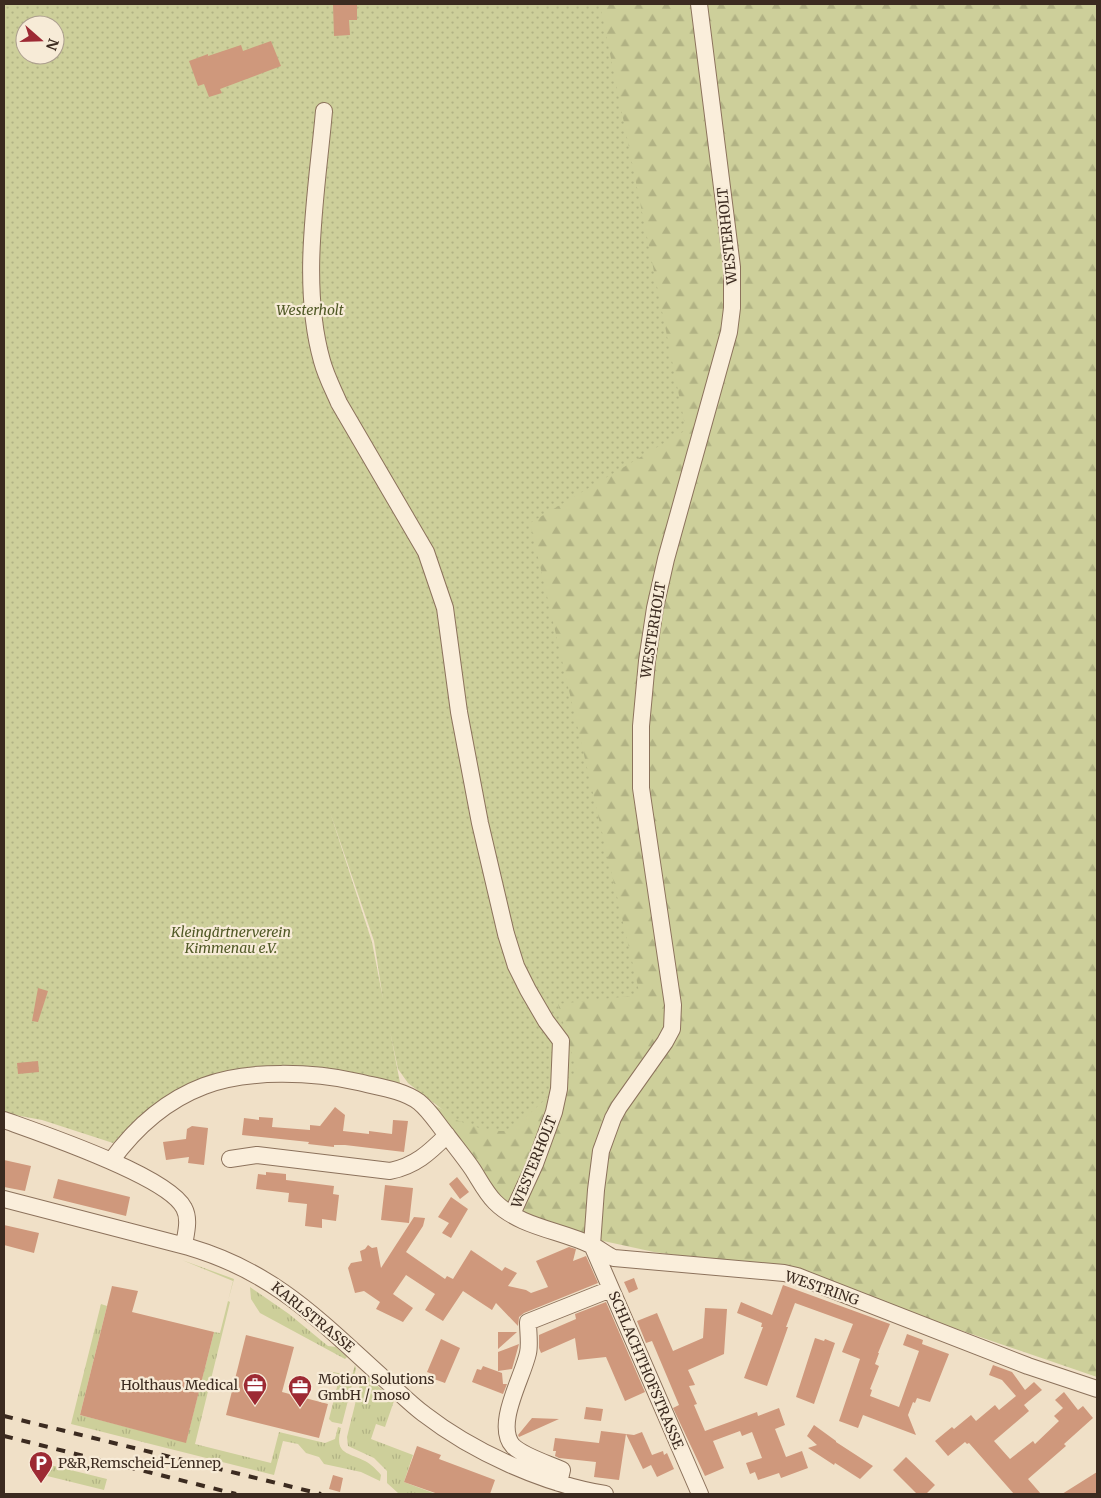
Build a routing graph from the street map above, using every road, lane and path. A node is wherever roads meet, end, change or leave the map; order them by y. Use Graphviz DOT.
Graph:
graph roads {
  1 [pos="699,4"];
  2 [pos="324,111"];
  3 [pos="4,1120"];
  4 [pos="447,1136"];
  5 [pos="230,1159"];
  6 [pos="111,1161"];
  7 [pos="4,1199"];
  8 [pos="512,1214"];
  9 [pos="184,1245"];
  10 [pos="592,1245"];
  11 [pos="611,1289"];
  12 [pos="1097,1389"];
  13 [pos="559,1483"];
  14 [pos="605,1494"];
  15 [pos="700,1494"];
  1 -- 10 [label="street, WESTERHOLT"];
  2 -- 8 [label="street, WESTERHOLT"];
  3 -- 6 [label="street"];
  4 -- 5 [label="street"];
  4 -- 6 [label="street, WESTRING"];
  4 -- 8 [label="street, WESTRING"];
  6 -- 9 [label="street"];
  7 -- 9 [label="street, KARLSTRASSE"];
  8 -- 10 [label="street, WESTRING"];
  9 -- 13 [label="street, KARLSTRASSE"];
  10 -- 11 [label="street, SCHLACHTHOFSTRASSE"];
  10 -- 12 [label="street, WESTRING"];
  11 -- 13 [label="street"];
  11 -- 15 [label="street, SCHLACHTHOFSTRASSE"];
  13 -- 14 [label="street, KARLSTRASSE"];
}
